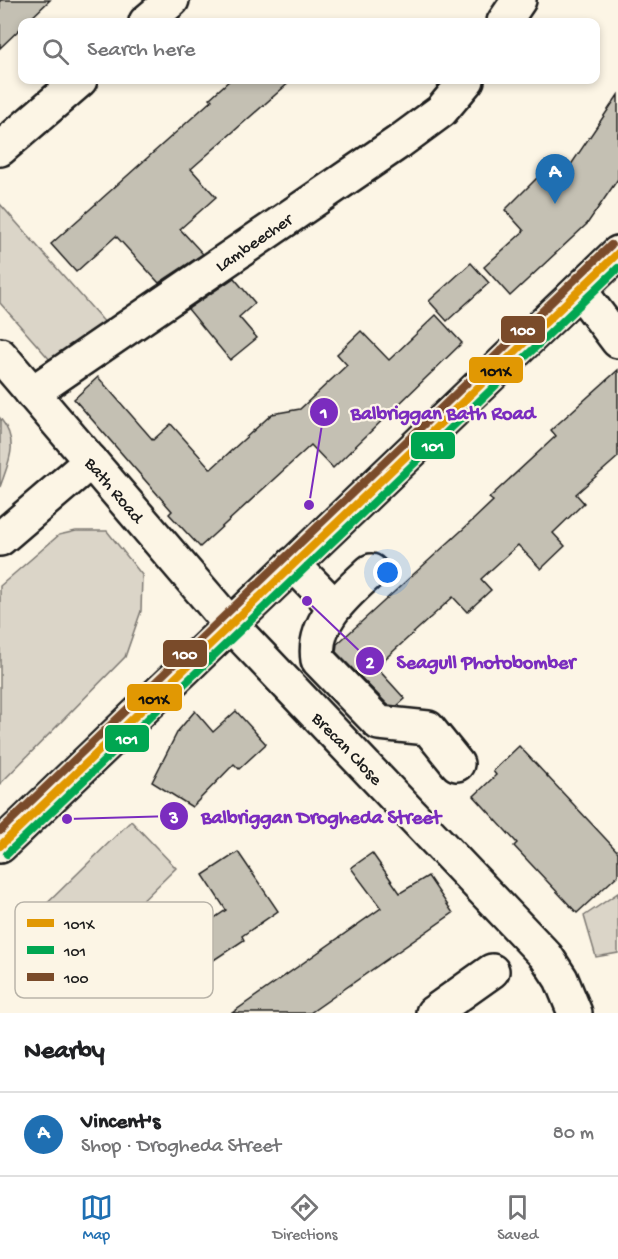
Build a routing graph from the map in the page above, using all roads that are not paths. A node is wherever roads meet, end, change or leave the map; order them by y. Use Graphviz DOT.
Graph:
graph roads {
  1 [pos="172,0"];
  2 [pos="519,0"];
  3 [pos="151,18"];
  4 [pos="507,18"];
  5 [pos="75,84"];
  6 [pos="464,84"];
  7 [pos="0,149"];
  8 [pos="618,254"];
  9 [pos="581,292"];
  10 [pos="618,341"];
  11 [pos="0,355"];
  12 [pos="32,393"];
  13 [pos="91,461"];
  14 [pos="0,539"];
  15 [pos="293,564"];
  16 [pos="371,571"];
  17 [pos="334,606"];
  18 [pos="230,624"];
  19 [pos="457,764"];
  20 [pos="0,846"];
  21 [pos="492,971"];
  22 [pos="433,1013"];
  23 [pos="575,1013"];
  1 -- 3 [label="street"];
  2 -- 4 [label="street"];
  5 -- 7 [label="street"];
  6 -- 12 [label="street, Lambeecher"];
  8 -- 9 [label="street"];
  9 -- 10 [label="street"];
  9 -- 15 [label="street"];
  11 -- 12 [label="street, Bath Road"];
  12 -- 13 [label="street, Bath Road"];
  13 -- 14 [label="street"];
  13 -- 18 [label="street, Bath Road"];
  15 -- 17 [label="street"];
  15 -- 18 [label="street"];
  16 -- 17 [label="street"];
  17 -- 19 [label="street"];
  18 -- 20 [label="street"];
  18 -- 23 [label="street, Brecan Close"];
  21 -- 22 [label="street"];
}
